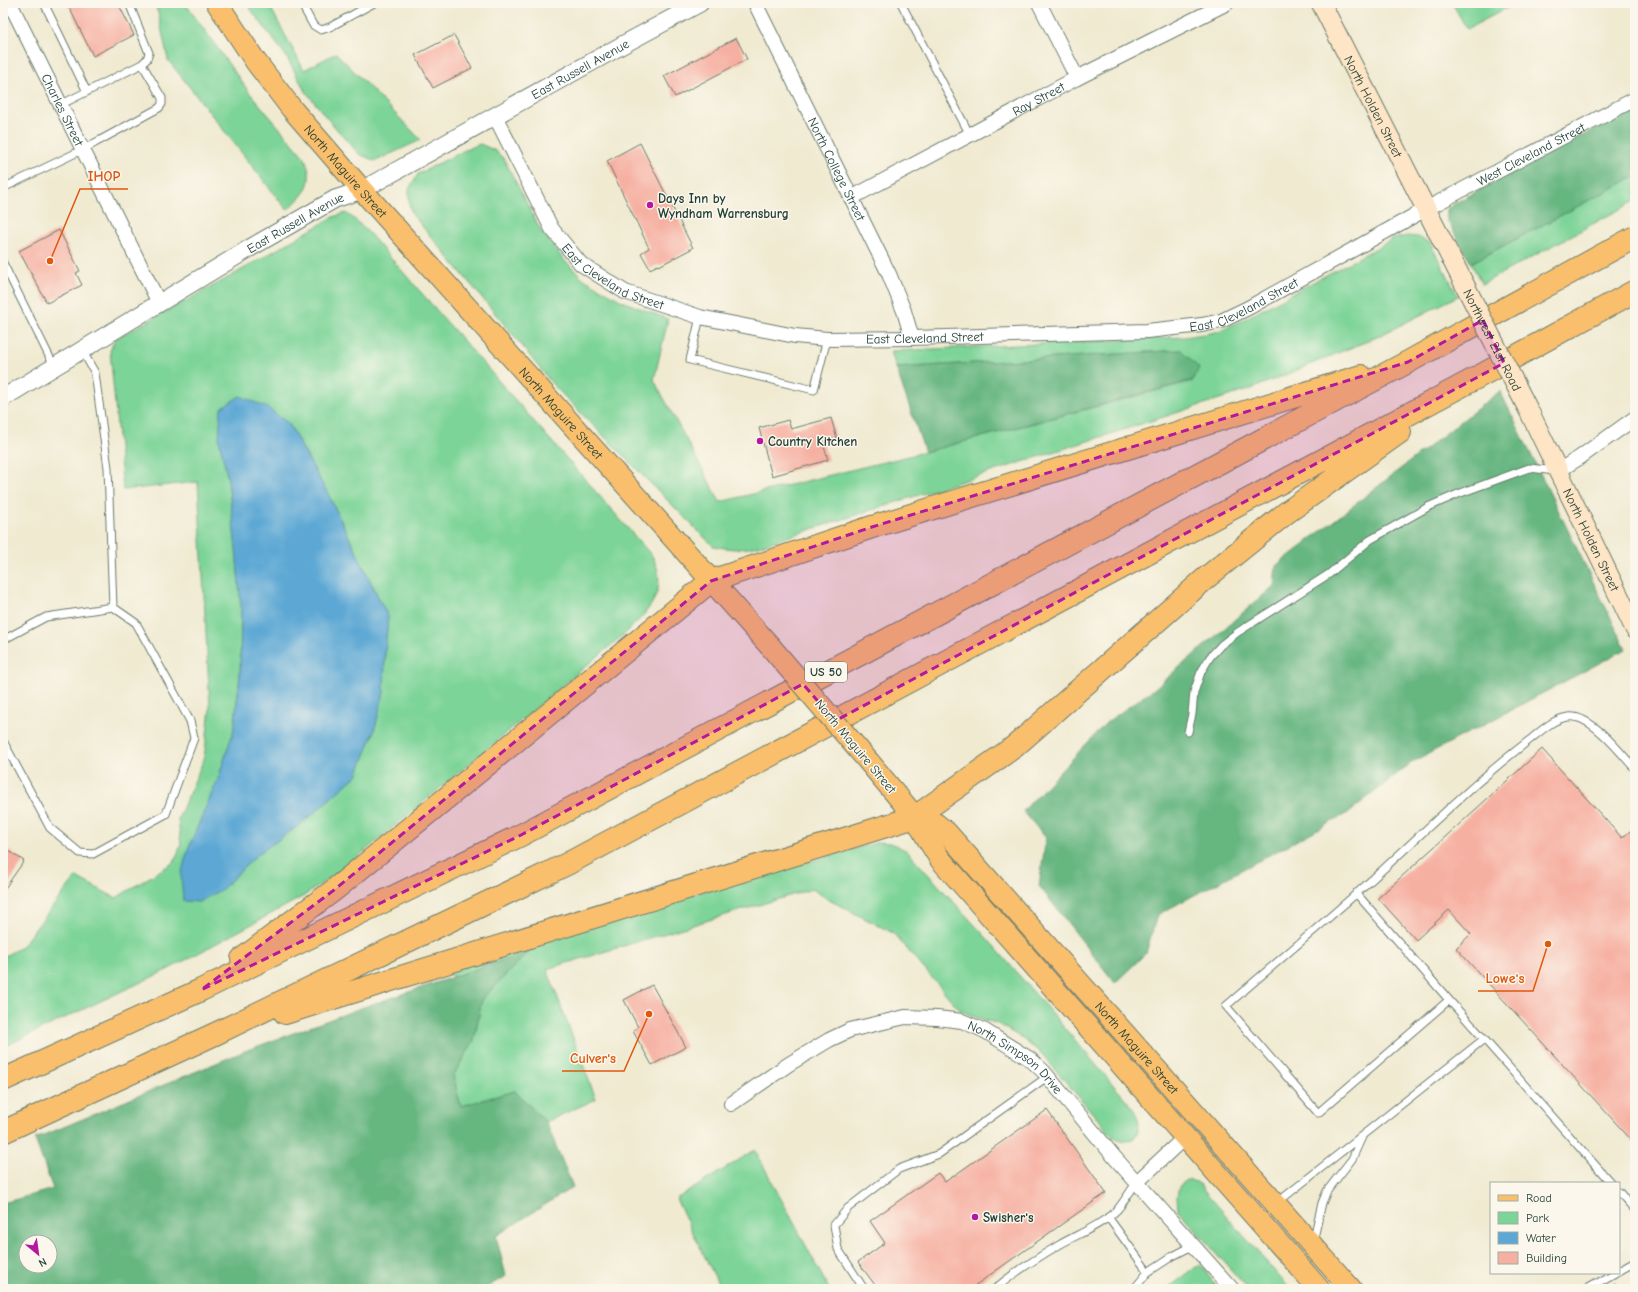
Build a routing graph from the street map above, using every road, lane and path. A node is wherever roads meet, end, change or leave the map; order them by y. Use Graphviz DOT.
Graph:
graph roads {
  1 [pos="10,3"];
  2 [pos="44,3"];
  3 [pos="129,3"];
  4 [pos="217,3"];
  5 [pos="301,3"];
  6 [pos="374,3"];
  7 [pos="700,3"];
  8 [pos="754,3"];
  9 [pos="901,3"];
  10 [pos="1039,3"];
  11 [pos="1227,3"];
  12 [pos="1321,3"];
  13 [pos="142,64"];
  14 [pos="1077,78"];
  15 [pos="87,92"];
  16 [pos="1635,99"];
  17 [pos="60,105"];
  18 [pos="495,116"];
  19 [pos="970,135"];
  20 [pos="82,150"];
  21 [pos="3,188"];
  22 [pos="362,190"];
  23 [pos="851,198"];
  24 [pos="1426,209"];
  25 [pos="1635,237"];
  26 [pos="3,264"];
  27 [pos="1635,291"];
  28 [pos="159,303"];
  29 [pos="700,317"];
  30 [pos="912,338"];
  31 [pos="827,339"];
  32 [pos="82,350"];
  33 [pos="1408,362"];
  34 [pos="54,366"];
  35 [pos="1478,377"];
  36 [pos="3,398"];
  37 [pos="1635,418"];
  38 [pos="1558,471"];
  39 [pos="711,581"];
  40 [pos="113,607"];
  41 [pos="1635,629"];
  42 [pos="3,640"];
  43 [pos="1188,732"];
  44 [pos="3,741"];
  45 [pos="1635,769"];
  46 [pos="915,817"];
  47 [pos="1356,894"];
  48 [pos="201,990"];
  49 [pos="1449,1000"];
  50 [pos="215,1034"];
  51 [pos="1484,1039"];
  52 [pos="1047,1077"];
  53 [pos="3,1080"];
  54 [pos="731,1104"];
  55 [pos="3,1132"];
  56 [pos="1362,1135"];
  57 [pos="1185,1137"];
  58 [pos="1137,1182"];
  59 [pos="1610,1182"];
  60 [pos="1620,1193"];
  61 [pos="1275,1204"];
  62 [pos="1635,1210"];
  63 [pos="1108,1217"];
  64 [pos="1194,1245"];
  65 [pos="1312,1246"];
  66 [pos="1635,1262"];
  67 [pos="1620,1270"];
  68 [pos="1148,1272"];
  69 [pos="1613,1274"];
  70 [pos="864,1289"];
  71 [pos="995,1289"];
  72 [pos="1134,1289"];
  73 [pos="1232,1289"];
  74 [pos="1319,1289"];
  75 [pos="1351,1289"];
  76 [pos="1587,1289"];
  1 -- 17 [label="street, Charles Street"];
  2 -- 15 [label="lane"];
  3 -- 13 [label="lane"];
  4 -- 22 [label="main road, North Maguire Street"];
  5 -- 6 [label="lane"];
  7 -- 18 [label="street, East Russell Avenue"];
  8 -- 23 [label="street, North College Street"];
  9 -- 19 [label="lane"];
  10 -- 14 [label="street"];
  11 -- 14 [label="street, Ray Street"];
  12 -- 24 [label="main road, North Holden Street"];
  13 -- 15 [label="lane"];
  13 -- 20 [label="lane"];
  14 -- 19 [label="street, Ray Street"];
  15 -- 17 [label="lane"];
  16 -- 24 [label="street, West Cleveland Street"];
  17 -- 20 [label="street, Charles Street"];
  18 -- 22 [label="street, East Russell Avenue"];
  18 -- 29 [label="street, East Cleveland Street"];
  19 -- 23 [label="street, Ray Street"];
  20 -- 21 [label="lane"];
  20 -- 28 [label="street, Charles Street"];
  22 -- 28 [label="street, East Russell Avenue"];
  22 -- 39 [label="main road, North Maguire Street"];
  23 -- 30 [label="street, North College Street"];
  24 -- 30 [label="street, East Cleveland Street"];
  24 -- 38 [label="main road, Northwest 21st Road, bridge"];
  25 -- 33 [label="highway, US 50"];
  26 -- 34 [label="lane"];
  27 -- 35 [label="highway"];
  28 -- 32 [label="street, East Russell Avenue"];
  29 -- 31 [label="street, East Cleveland Street"];
  29 -- 31 [label="lane"];
  30 -- 31 [label="street, East Cleveland Street"];
  32 -- 34 [label="street, East Russell Avenue"];
  32 -- 40 [label="lane"];
  33 -- 39 [label="highway"];
  33 -- 48 [label="highway, US 50"];
  34 -- 36 [label="street, East Russell Avenue"];
  35 -- 46 [label="highway"];
  35 -- 50 [label="highway"];
  37 -- 38 [label="street"];
  38 -- 41 [label="main road, North Holden Street"];
  38 -- 43 [label="lane"];
  39 -- 46 [label="main road, North Maguire Street, bridge"];
  39 -- 48 [label="highway"];
  40 -- 42 [label="lane"];
  40 -- 44 [label="lane"];
  45 -- 47 [label="lane"];
  46 -- 50 [label="highway"];
  46 -- 57 [label="main road, North Maguire Street"];
  46 -- 61 [label="main road, North Maguire Street"];
  47 -- 49 [label="lane"];
  47 -- 49 [label="lane"];
  48 -- 53 [label="highway, US 50"];
  49 -- 51 [label="lane"];
  50 -- 55 [label="highway"];
  51 -- 56 [label="lane"];
  51 -- 59 [label="lane"];
  52 -- 54 [label="street, North Simpson Drive"];
  52 -- 58 [label="street, North Simpson Drive"];
  52 -- 70 [label="lane"];
  56 -- 61 [label="lane"];
  56 -- 65 [label="lane"];
  57 -- 58 [label="street"];
  57 -- 74 [label="main road, North Maguire Street"];
  58 -- 63 [label="lane"];
  58 -- 64 [label="street, North Simpson Drive"];
  60 -- 62 [label="lane"];
  61 -- 65 [label="main road, North Maguire Street"];
  63 -- 68 [label="lane"];
  63 -- 71 [label="lane"];
  64 -- 68 [label="lane"];
  64 -- 73 [label="street, North Simpson Drive"];
  65 -- 75 [label="main road, North Maguire Street"];
  66 -- 67 [label="lane"];
  68 -- 72 [label="lane"];
  69 -- 76 [label="lane"];
}
